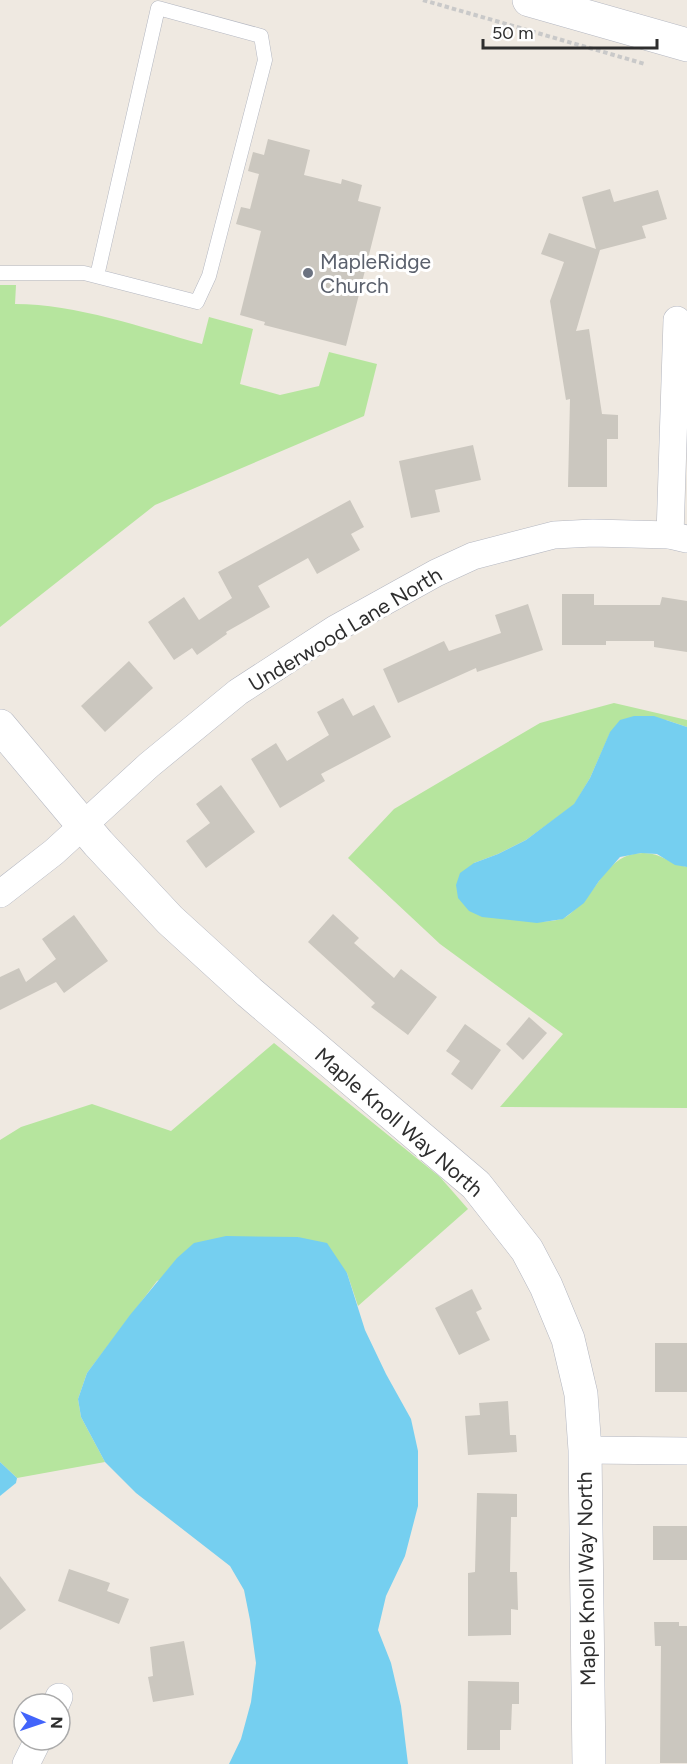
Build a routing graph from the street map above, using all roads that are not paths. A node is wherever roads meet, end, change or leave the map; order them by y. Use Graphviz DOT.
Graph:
graph roads {
  1 [pos="529,0"];
  2 [pos="687,45"];
  3 [pos="0,273"];
  4 [pos="97,276"];
  5 [pos="676,320"];
  6 [pos="678,537"];
  7 [pos="0,726"];
  8 [pos="84,826"];
  9 [pos="0,894"];
  10 [pos="585,1450"];
  11 [pos="687,1451"];
  12 [pos="589,1764"];
  1 -- 2 [label="street"];
  3 -- 4 [label="lane"];
  4 -- 4 [label="lane"];
  5 -- 6 [label="street"];
  6 -- 8 [label="street, Underwood Lane North"];
  7 -- 8 [label="street, Maple Knoll Way North"];
  8 -- 9 [label="street, Underwood Lane North"];
  8 -- 10 [label="street, Maple Knoll Way North"];
  10 -- 11 [label="street"];
  10 -- 12 [label="street, Maple Knoll Way North"];
}
